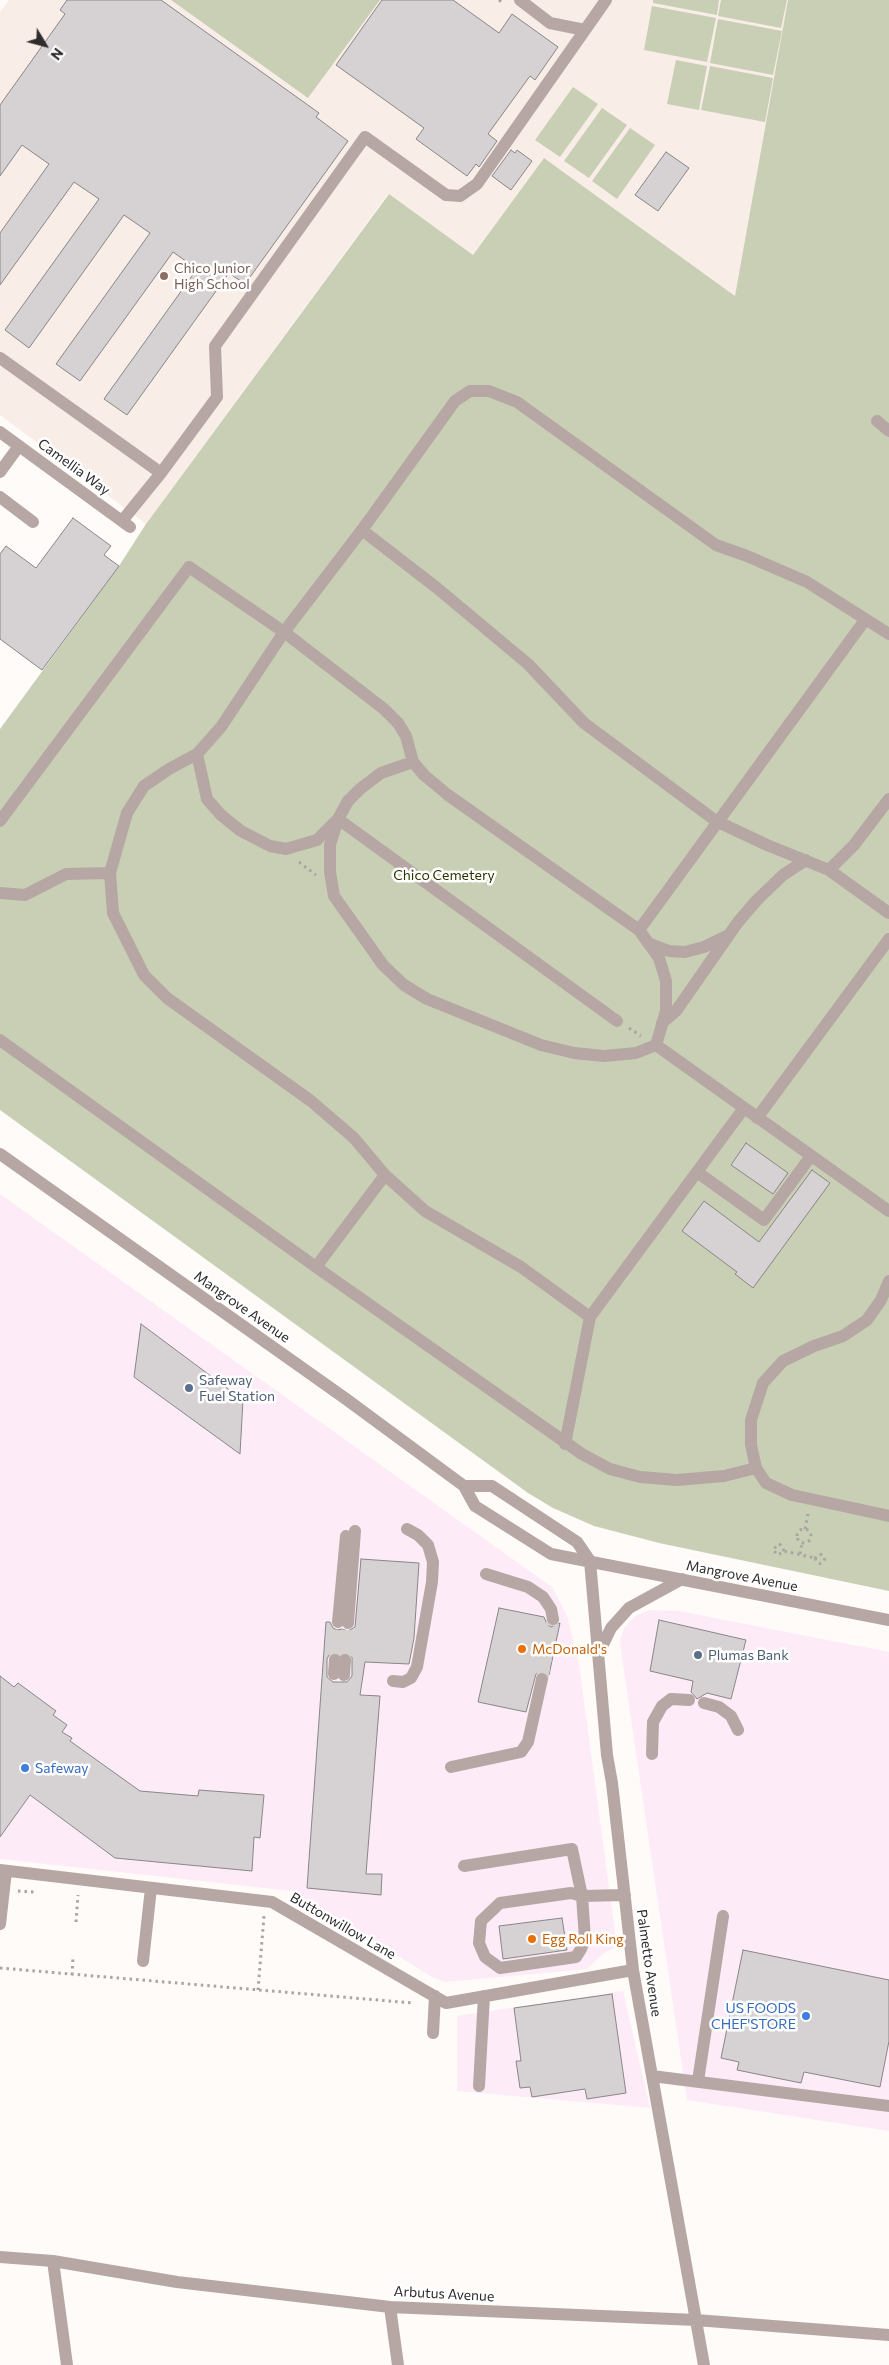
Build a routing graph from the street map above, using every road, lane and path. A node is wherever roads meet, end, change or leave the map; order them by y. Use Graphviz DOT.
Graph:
graph roads {
  1 [pos="520,0"];
  2 [pos="602,1"];
  3 [pos="585,30"];
  4 [pos="0,358"];
  5 [pos="877,420"];
  6 [pos="889,431"];
  7 [pos="0,432"];
  8 [pos="19,446"];
  9 [pos="0,472"];
  10 [pos="161,473"];
  11 [pos="0,498"];
  12 [pos="33,522"];
  13 [pos="362,530"];
  14 [pos="864,620"];
  15 [pos="284,632"];
  16 [pos="889,634"];
  17 [pos="197,754"];
  18 [pos="413,762"];
  19 [pos="889,799"];
  20 [pos="338,819"];
  21 [pos="0,821"];
  22 [pos="716,822"];
  23 [pos="270,846"];
  24 [pos="806,860"];
  25 [pos="829,870"];
  26 [pos="110,873"];
  27 [pos="0,893"];
  28 [pos="334,896"];
  29 [pos="889,912"];
  30 [pos="639,930"];
  31 [pos="730,935"];
  32 [pos="889,939"];
  33 [pos="648,943"];
  34 [pos="616,1021"];
  35 [pos="662,1023"];
  36 [pos="0,1040"];
  37 [pos="656,1045"];
  38 [pos="744,1108"];
  39 [pos="757,1118"];
  40 [pos="0,1154"];
  41 [pos="811,1156"];
  42 [pos="697,1172"];
  43 [pos="385,1175"];
  44 [pos="889,1211"];
  45 [pos="316,1267"];
  46 [pos="889,1282"];
  47 [pos="590,1317"];
  48 [pos="566,1444"];
  49 [pos="756,1468"];
  50 [pos="464,1486"];
  51 [pos="889,1516"];
  52 [pos="407,1529"];
  53 [pos="350,1531"];
  54 [pos="802,1543"];
  55 [pos="784,1551"];
  56 [pos="800,1555"];
  57 [pos="816,1558"];
  58 [pos="590,1561"];
  59 [pos="486,1574"];
  60 [pos="682,1579"];
  61 [pos="553,1619"];
  62 [pos="889,1620"];
  63 [pos="343,1623"];
  64 [pos="598,1654"];
  65 [pos="340,1660"];
  66 [pos="339,1674"];
  67 [pos="542,1678"];
  68 [pos="393,1682"];
  69 [pos="689,1700"];
  70 [pos="704,1703"];
  71 [pos="738,1730"];
  72 [pos="652,1754"];
  73 [pos="451,1767"];
  74 [pos="464,1866"];
  75 [pos="3,1871"];
  76 [pos="151,1888"];
  77 [pos="78,1894"];
  78 [pos="625,1895"];
  79 [pos="582,1896"];
  80 [pos="264,1916"];
  81 [pos="723,1916"];
  82 [pos="76,1922"];
  83 [pos="0,1924"];
  84 [pos="73,1958"];
  85 [pos="144,1962"];
  86 [pos="0,1968"];
  87 [pos="633,1970"];
  88 [pos="72,1974"];
  89 [pos="258,1990"];
  90 [pos="435,1996"];
  91 [pos="484,1996"];
  92 [pos="414,2003"];
  93 [pos="433,2033"];
  94 [pos="652,2076"];
  95 [pos="698,2081"];
  96 [pos="479,2086"];
  97 [pos="889,2106"];
  98 [pos="0,2257"];
  99 [pos="53,2261"];
  100 [pos="390,2307"];
  101 [pos="696,2320"];
  102 [pos="889,2335"];
  103 [pos="67,2365"];
  104 [pos="398,2365"];
  105 [pos="704,2365"];
  1 -- 3 [label="street"];
  2 -- 3 [label="street"];
  3 -- 10 [label="street"];
  4 -- 10 [label="street"];
  5 -- 6 [label="street"];
  7 -- 8 [label="street, Camellia Way"];
  8 -- 9 [label="street"];
  8 -- 10 [label="street, Camellia Way"];
  11 -- 12 [label="street"];
  13 -- 14 [label="street"];
  13 -- 15 [label="street"];
  13 -- 22 [label="street"];
  14 -- 16 [label="street"];
  14 -- 22 [label="street"];
  15 -- 17 [label="street"];
  15 -- 18 [label="street"];
  15 -- 21 [label="street"];
  17 -- 23 [label="street"];
  17 -- 26 [label="street"];
  18 -- 20 [label="street"];
  18 -- 30 [label="street"];
  19 -- 25 [label="street"];
  20 -- 23 [label="street"];
  20 -- 28 [label="street"];
  20 -- 34 [label="street"];
  22 -- 24 [label="street"];
  22 -- 30 [label="street"];
  23 -- 28 [label="path"];
  24 -- 25 [label="street"];
  24 -- 31 [label="street"];
  25 -- 29 [label="street"];
  26 -- 27 [label="street"];
  26 -- 43 [label="street"];
  28 -- 37 [label="street"];
  30 -- 33 [label="street"];
  31 -- 33 [label="street"];
  31 -- 35 [label="street"];
  32 -- 39 [label="street"];
  33 -- 35 [label="street"];
  34 -- 37 [label="path"];
  35 -- 37 [label="street"];
  36 -- 45 [label="street"];
  37 -- 38 [label="street"];
  38 -- 39 [label="street"];
  38 -- 42 [label="street"];
  39 -- 41 [label="street"];
  40 -- 50 [label="street, Mangrove Avenue"];
  41 -- 42 [label="street"];
  41 -- 44 [label="street"];
  42 -- 47 [label="street"];
  43 -- 45 [label="street"];
  43 -- 47 [label="street"];
  45 -- 48 [label="street"];
  46 -- 49 [label="street"];
  47 -- 48 [label="street"];
  48 -- 49 [label="street"];
  49 -- 51 [label="street"];
  50 -- 58 [label="street, Mangrove Avenue"];
  50 -- 58 [label="street"];
  52 -- 68 [label="street"];
  53 -- 63 [label="street"];
  54 -- 54 [label="path"];
  54 -- 56 [label="path"];
  55 -- 56 [label="path"];
  56 -- 57 [label="path"];
  58 -- 60 [label="street, Mangrove Avenue"];
  58 -- 64 [label="street, Palmetto Avenue"];
  59 -- 61 [label="street"];
  60 -- 62 [label="street, Mangrove Avenue"];
  60 -- 64 [label="street"];
  64 -- 78 [label="street, Palmetto Avenue"];
  65 -- 66 [label="street"];
  67 -- 73 [label="street"];
  69 -- 72 [label="street"];
  70 -- 71 [label="street"];
  74 -- 79 [label="street"];
  75 -- 76 [label="street, Buttonwillow Lane"];
  75 -- 83 [label="street"];
  76 -- 85 [label="street"];
  76 -- 90 [label="street, Buttonwillow Lane"];
  77 -- 82 [label="path"];
  78 -- 79 [label="street"];
  78 -- 87 [label="street, Palmetto Avenue"];
  79 -- 79 [label="street"];
  80 -- 89 [label="path"];
  81 -- 95 [label="street"];
  84 -- 88 [label="path"];
  86 -- 88 [label="path"];
  87 -- 91 [label="street, Buttonwillow Lane"];
  87 -- 94 [label="street, Palmetto Avenue"];
  88 -- 89 [label="path"];
  89 -- 92 [label="path"];
  90 -- 91 [label="street, Buttonwillow Lane"];
  90 -- 93 [label="street"];
  91 -- 96 [label="street"];
  94 -- 95 [label="street"];
  94 -- 101 [label="street, Palmetto Avenue"];
  95 -- 97 [label="street"];
  98 -- 99 [label="street, Arbutus Avenue"];
  99 -- 100 [label="street, Arbutus Avenue"];
  99 -- 103 [label="street"];
  100 -- 101 [label="street, Arbutus Avenue"];
  100 -- 104 [label="street"];
  101 -- 102 [label="street, Arbutus Avenue"];
  101 -- 105 [label="street, Palmetto Avenue"];
}
